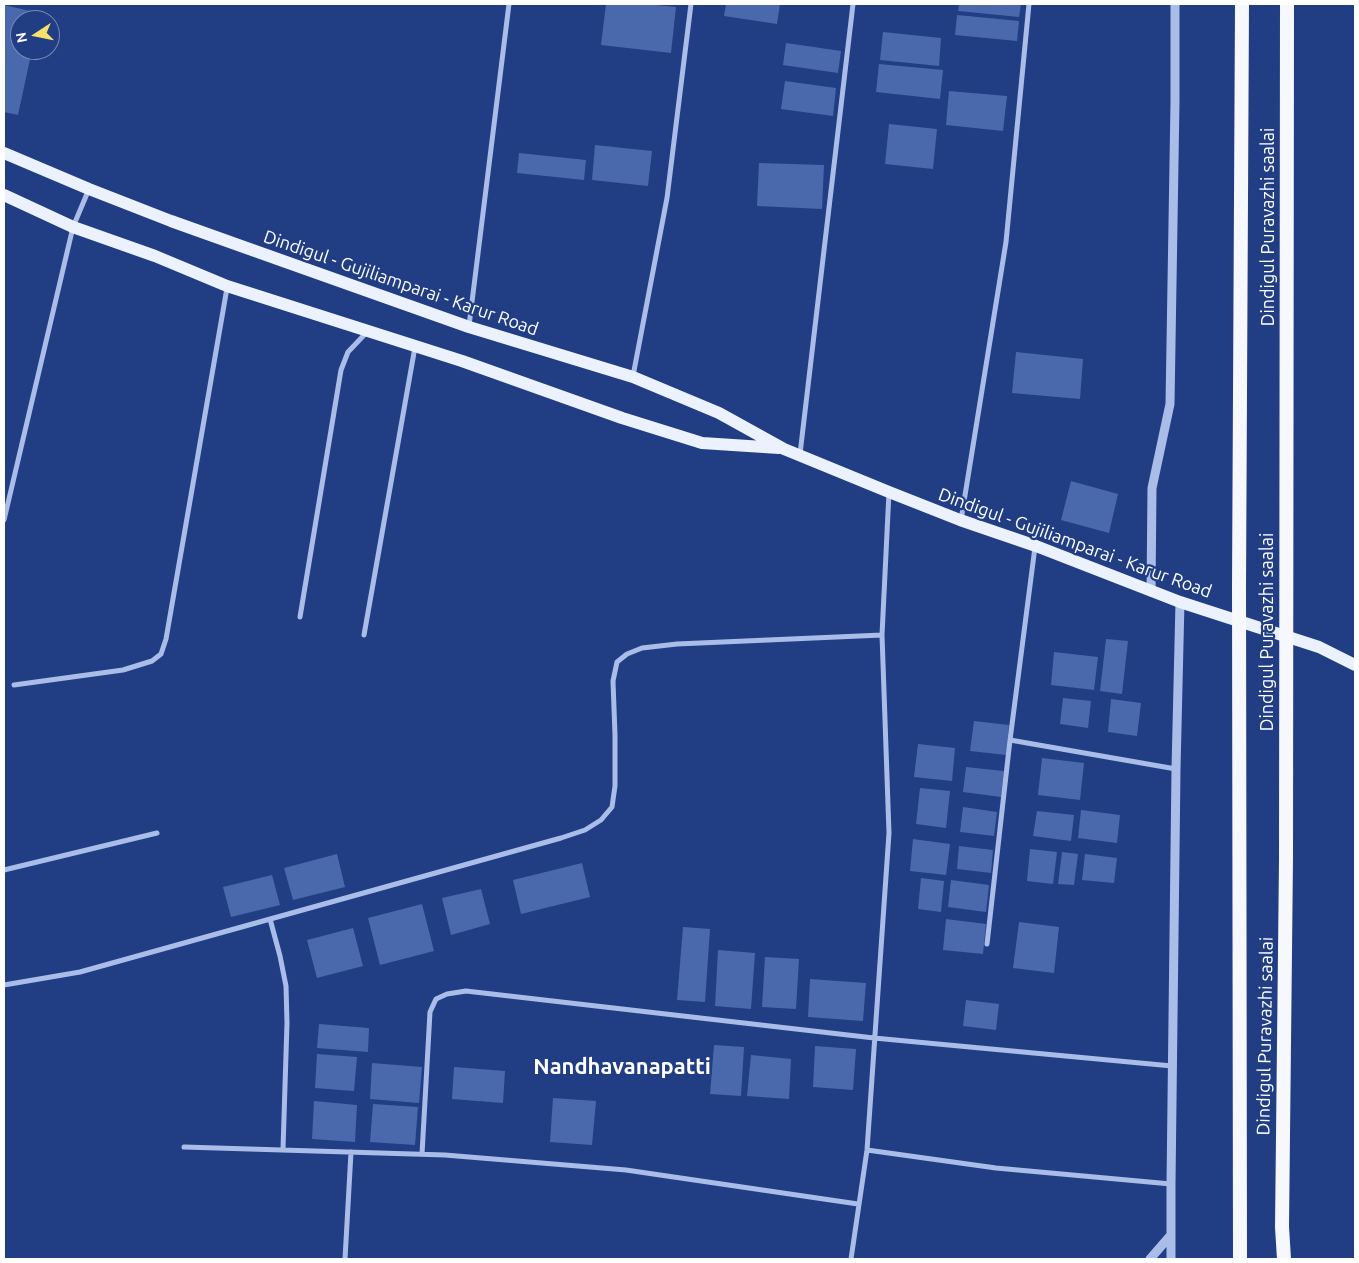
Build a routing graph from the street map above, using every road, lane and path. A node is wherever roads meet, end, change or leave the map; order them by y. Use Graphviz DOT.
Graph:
graph roads {
  1 [pos="509,4"];
  2 [pos="691,4"];
  3 [pos="853,4"];
  4 [pos="1029,4"];
  5 [pos="1175,4"];
  6 [pos="1242,4"];
  7 [pos="1287,4"];
  8 [pos="4,153"];
  9 [pos="88,189"];
  10 [pos="4,195"];
  11 [pos="73,227"];
  12 [pos="227,286"];
  13 [pos="469,328"];
  14 [pos="368,332"];
  15 [pos="415,347"];
  16 [pos="633,377"];
  17 [pos="784,449"];
  18 [pos="800,455"];
  19 [pos="889,492"];
  20 [pos="4,520"];
  21 [pos="960,520"];
  22 [pos="1036,546"];
  23 [pos="1151,592"];
  24 [pos="1180,602"];
  25 [pos="300,617"];
  26 [pos="364,635"];
  27 [pos="882,635"];
  28 [pos="1355,665"];
  29 [pos="14,685"];
  30 [pos="1010,740"];
  31 [pos="1176,769"];
  32 [pos="157,832"];
  33 [pos="4,870"];
  34 [pos="270,920"];
  35 [pos="986,944"];
  36 [pos="4,985"];
  37 [pos="874,1038"];
  38 [pos="1172,1066"];
  39 [pos="184,1147"];
  40 [pos="283,1149"];
  41 [pos="867,1150"];
  42 [pos="351,1152"];
  43 [pos="422,1154"];
  44 [pos="1171,1184"];
  45 [pos="858,1204"];
  46 [pos="1170,1236"];
  47 [pos="345,1259"];
  48 [pos="851,1259"];
  49 [pos="1150,1259"];
  50 [pos="1171,1259"];
  51 [pos="1240,1259"];
  52 [pos="1284,1259"];
  1 -- 13 [label="street"];
  2 -- 16 [label="street"];
  3 -- 18 [label="street"];
  4 -- 21 [label="street"];
  5 -- 23 [label="street"];
  6 -- 51 [label="highway, Dindigul Puravazhi saalai"];
  7 -- 52 [label="highway, Dindigul Puravazhi saalai"];
  8 -- 9 [label="main road, Dindigul - Gujiliamparai - Karur Road"];
  9 -- 11 [label="street"];
  9 -- 13 [label="main road, Dindigul - Gujiliamparai - Karur Road"];
  10 -- 11 [label="main road, Dindigul - Gujiliamparai - Karur Road"];
  11 -- 12 [label="main road, Dindigul - Gujiliamparai - Karur Road"];
  11 -- 20 [label="street"];
  12 -- 14 [label="main road, Dindigul - Gujiliamparai - Karur Road"];
  12 -- 29 [label="street"];
  13 -- 16 [label="main road, Dindigul - Gujiliamparai - Karur Road"];
  14 -- 15 [label="main road, Dindigul - Gujiliamparai - Karur Road"];
  14 -- 25 [label="street"];
  15 -- 17 [label="main road, Dindigul - Gujiliamparai - Karur Road"];
  15 -- 26 [label="street"];
  16 -- 17 [label="main road, Dindigul - Gujiliamparai - Karur Road"];
  17 -- 18 [label="main road, Dindigul - Gujiliamparai - Karur Road"];
  18 -- 19 [label="main road, Dindigul - Gujiliamparai - Karur Road"];
  19 -- 21 [label="main road, Dindigul - Gujiliamparai - Karur Road"];
  19 -- 27 [label="street"];
  21 -- 22 [label="main road, Dindigul - Gujiliamparai - Karur Road"];
  22 -- 23 [label="main road, Dindigul - Gujiliamparai - Karur Road"];
  22 -- 30 [label="street"];
  23 -- 24 [label="main road, Dindigul - Gujiliamparai - Karur Road"];
  24 -- 28 [label="main road, Dindigul - Gujiliamparai - Karur Road"];
  24 -- 31 [label="street"];
  27 -- 34 [label="street"];
  27 -- 37 [label="street"];
  30 -- 31 [label="street"];
  30 -- 35 [label="street"];
  31 -- 38 [label="street"];
  32 -- 33 [label="street"];
  34 -- 36 [label="street"];
  34 -- 40 [label="street"];
  37 -- 38 [label="street"];
  37 -- 41 [label="street"];
  37 -- 43 [label="street"];
  38 -- 44 [label="street"];
  39 -- 40 [label="street"];
  40 -- 42 [label="street"];
  41 -- 44 [label="street"];
  41 -- 45 [label="street"];
  42 -- 43 [label="street"];
  42 -- 47 [label="street"];
  43 -- 45 [label="street"];
  44 -- 46 [label="street"];
  45 -- 48 [label="street"];
  46 -- 49 [label="street"];
  46 -- 50 [label="street"];
}
